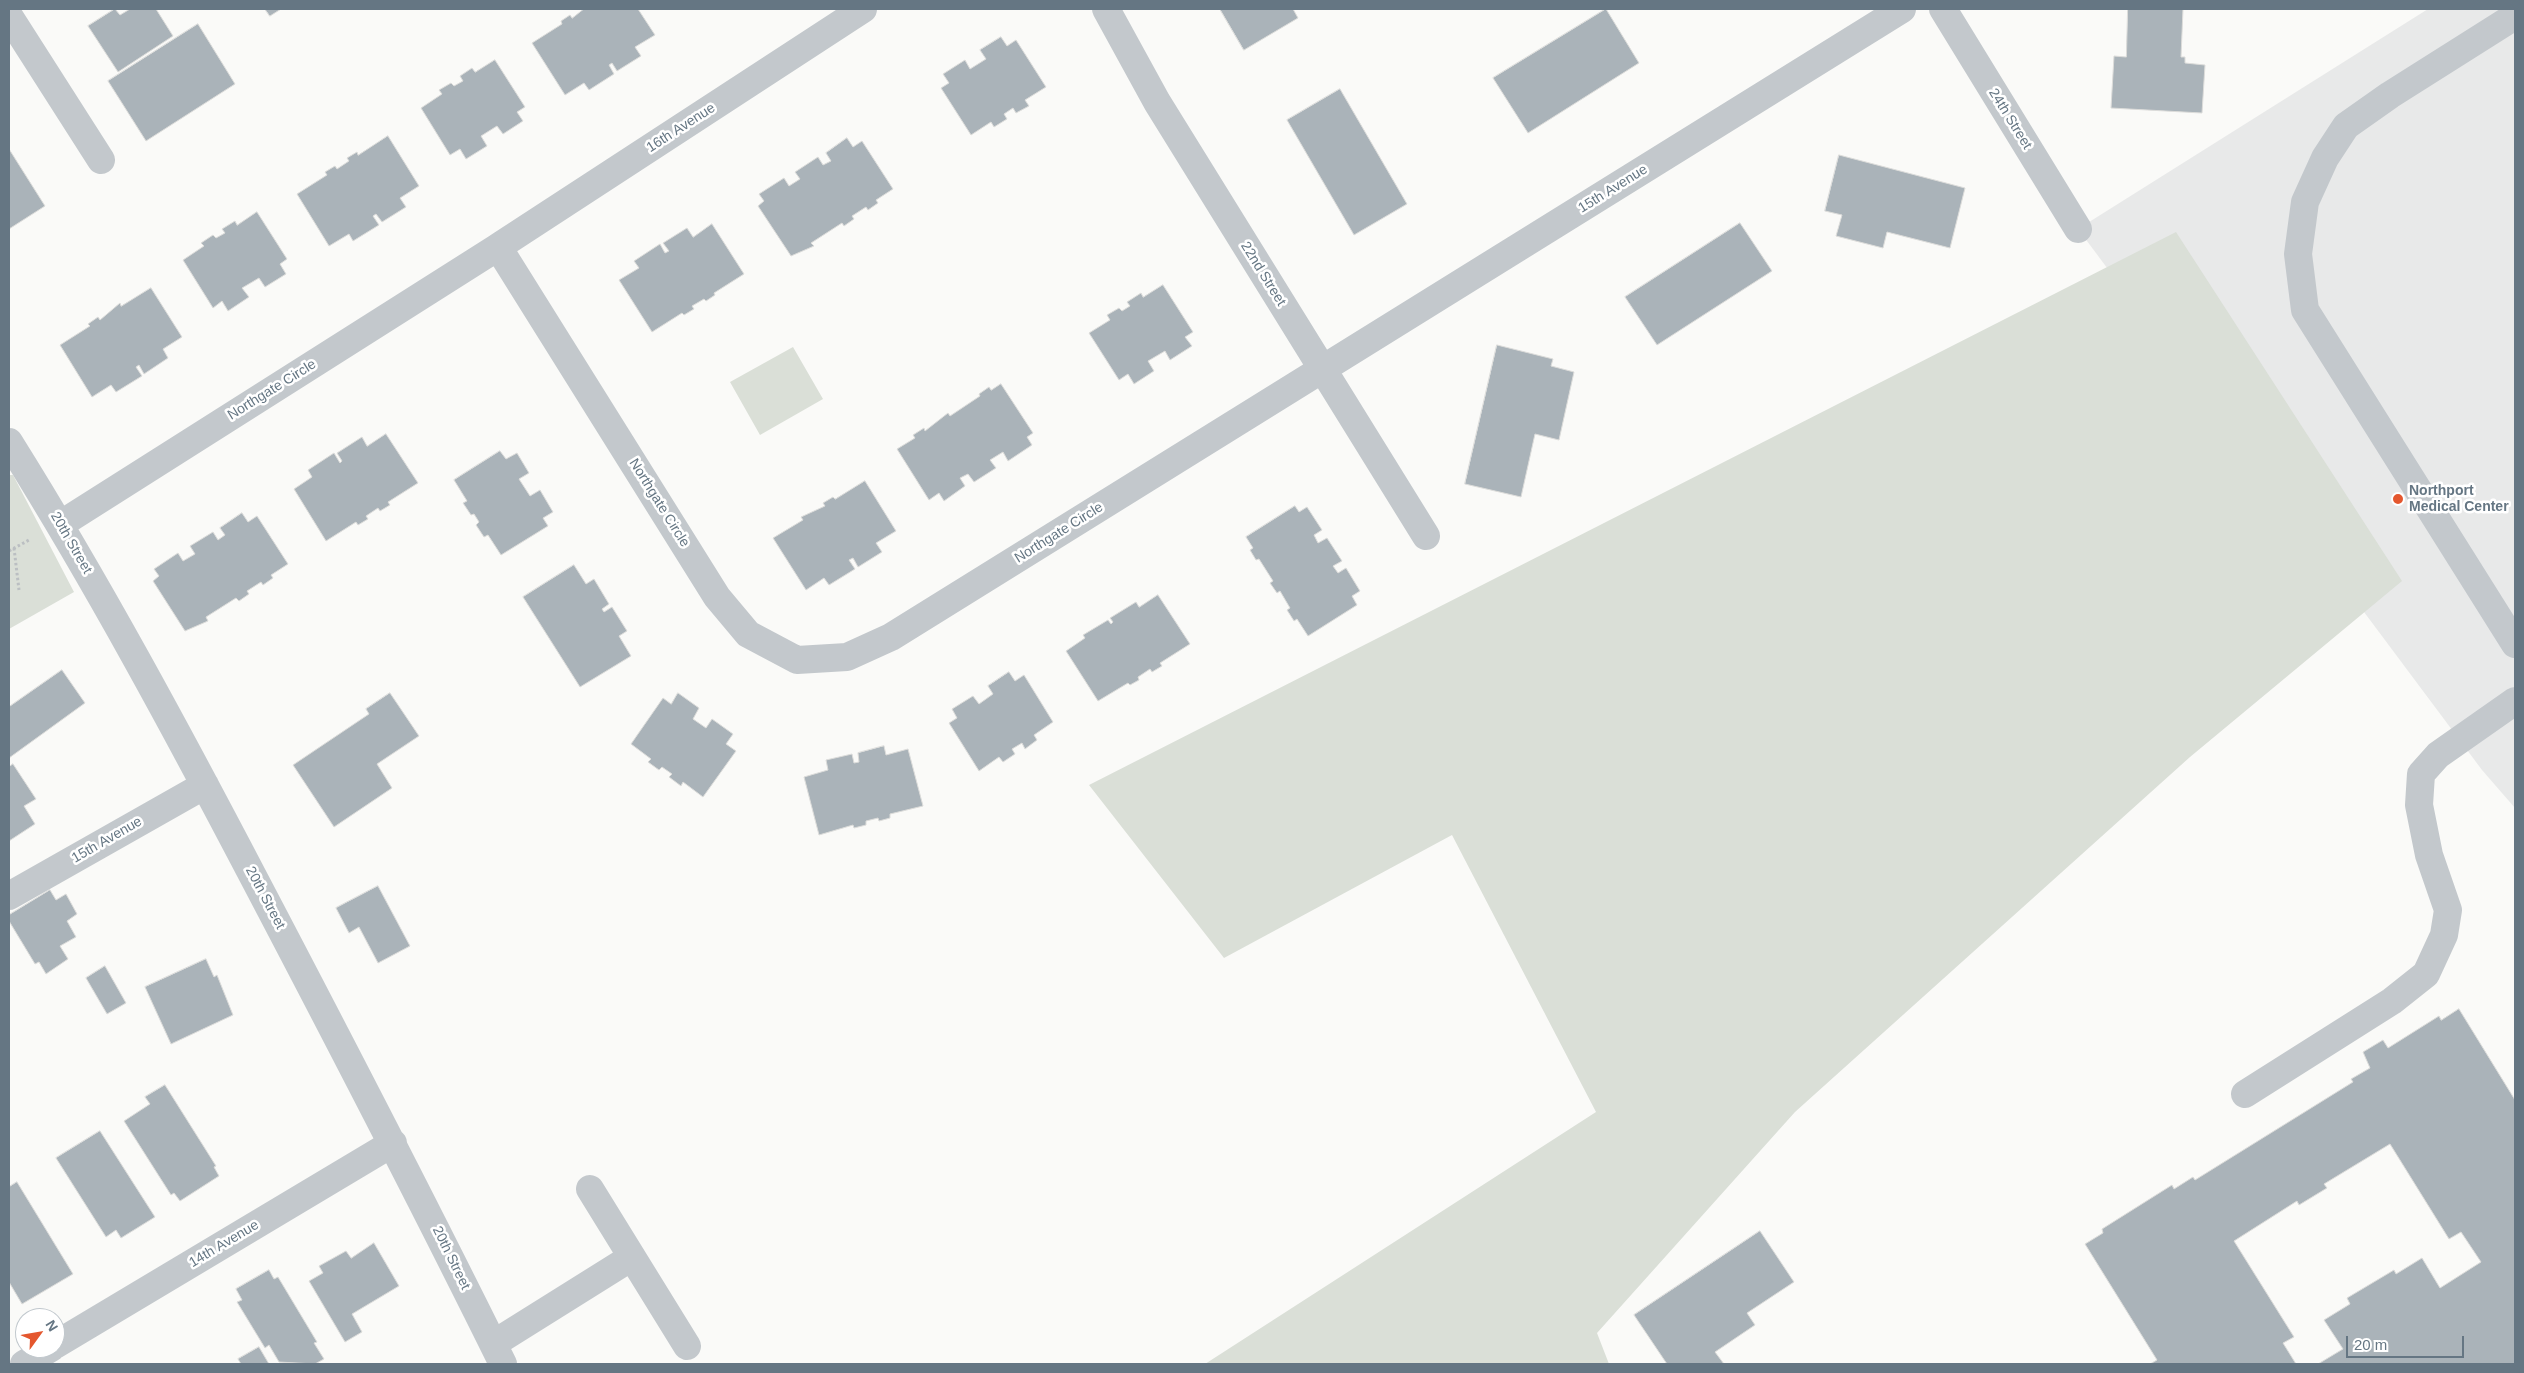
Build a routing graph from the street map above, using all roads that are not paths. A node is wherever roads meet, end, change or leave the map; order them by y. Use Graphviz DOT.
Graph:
graph roads {
  1 [pos="863,9"];
  2 [pos="1106,9"];
  3 [pos="1902,9"];
  4 [pos="1943,9"];
  5 [pos="9,16"];
  6 [pos="2515,16"];
  7 [pos="101,160"];
  8 [pos="2078,229"];
  9 [pos="498,247"];
  10 [pos="1323,370"];
  11 [pos="9,442"];
  12 [pos="61,524"];
  13 [pos="1426,536"];
  14 [pos="2515,644"];
  15 [pos="2515,701"];
  16 [pos="205,784"];
  17 [pos="9,896"];
  18 [pos="2245,1094"];
  19 [pos="393,1143"];
  20 [pos="590,1189"];
  21 [pos="632,1257"];
  22 [pos="65,1339"];
  23 [pos="687,1346"];
  24 [pos="498,1354"];
  1 -- 9 [label="street, 16th Avenue"];
  2 -- 10 [label="street, 22nd Street"];
  3 -- 10 [label="street, 15th Avenue"];
  4 -- 8 [label="street, 24th Street"];
  5 -- 7 [label="street"];
  6 -- 14 [label="street"];
  9 -- 10 [label="street, Northgate Circle"];
  9 -- 12 [label="street, Northgate Circle"];
  10 -- 13 [label="street, 22nd Street"];
  11 -- 12 [label="street, 20th Street"];
  12 -- 16 [label="street, 20th Street"];
  15 -- 18 [label="street"];
  16 -- 17 [label="street, 15th Avenue"];
  16 -- 19 [label="street, 20th Street"];
  19 -- 22 [label="street, 14th Avenue"];
  19 -- 24 [label="street, 20th Street"];
  20 -- 21 [label="street"];
  21 -- 23 [label="street"];
  21 -- 24 [label="street"];
}
